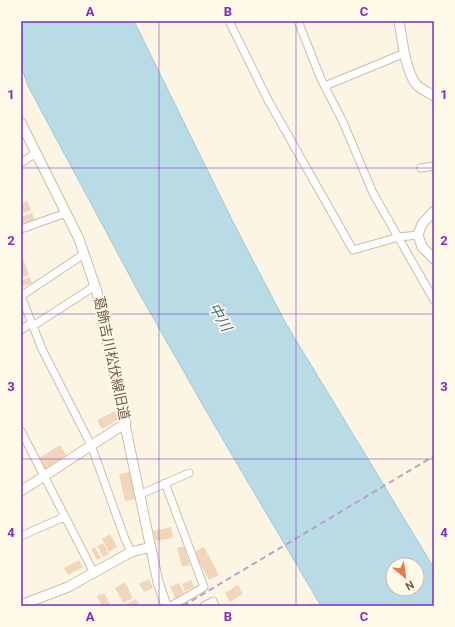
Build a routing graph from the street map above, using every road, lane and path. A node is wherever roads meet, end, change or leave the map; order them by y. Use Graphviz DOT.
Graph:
graph roads {
  1 [pos="229,21"];
  2 [pos="298,21"];
  3 [pos="399,21"];
  4 [pos="405,53"];
  5 [pos="324,86"];
  6 [pos="434,96"];
  7 [pos="21,123"];
  8 [pos="36,153"];
  9 [pos="21,163"];
  10 [pos="434,166"];
  11 [pos="421,168"];
  12 [pos="434,211"];
  13 [pos="66,213"];
  14 [pos="21,229"];
  15 [pos="418,235"];
  16 [pos="399,237"];
  17 [pos="84,254"];
  18 [pos="434,259"];
  19 [pos="95,286"];
  20 [pos="21,296"];
  21 [pos="434,300"];
  22 [pos="32,324"];
  23 [pos="21,330"];
  24 [pos="126,423"];
  25 [pos="21,431"];
  26 [pos="91,445"];
  27 [pos="189,473"];
  28 [pos="44,476"];
  29 [pos="165,483"];
  30 [pos="21,491"];
  31 [pos="141,494"];
  32 [pos="64,517"];
  33 [pos="21,536"];
  34 [pos="151,547"];
  35 [pos="131,552"];
  36 [pos="94,573"];
  37 [pos="21,605"];
  38 [pos="166,606"];
  39 [pos="170,606"];
  40 [pos="204,606"];
  41 [pos="215,606"];
  1 -- 16 [label="street"];
  2 -- 5 [label="street"];
  3 -- 4 [label="street"];
  4 -- 5 [label="street"];
  4 -- 6 [label="street"];
  5 -- 16 [label="street"];
  7 -- 8 [label="street, 葛飾吉川松伏線旧道"];
  8 -- 9 [label="street"];
  8 -- 13 [label="street, 葛飾吉川松伏線旧道"];
  10 -- 11 [label="street"];
  12 -- 15 [label="street"];
  13 -- 14 [label="street"];
  13 -- 17 [label="street, 葛飾吉川松伏線旧道"];
  15 -- 16 [label="street"];
  15 -- 18 [label="street"];
  16 -- 21 [label="street"];
  17 -- 19 [label="street, 葛飾吉川松伏線旧道"];
  17 -- 20 [label="street"];
  19 -- 22 [label="street"];
  19 -- 24 [label="street, 葛飾吉川松伏線旧道"];
  20 -- 22 [label="street"];
  22 -- 23 [label="street"];
  22 -- 26 [label="street"];
  24 -- 26 [label="street"];
  24 -- 31 [label="street, 葛飾吉川松伏線旧道"];
  25 -- 28 [label="street"];
  26 -- 28 [label="street"];
  26 -- 35 [label="street"];
  27 -- 29 [label="street"];
  28 -- 30 [label="street"];
  28 -- 32 [label="street"];
  29 -- 31 [label="street"];
  29 -- 39 [label="street"];
  31 -- 34 [label="street, 葛飾吉川松伏線旧道"];
  32 -- 33 [label="street"];
  32 -- 36 [label="street"];
  34 -- 35 [label="street"];
  34 -- 38 [label="street, 葛飾吉川松伏線旧道"];
  35 -- 36 [label="street"];
  36 -- 37 [label="street"];
  40 -- 41 [label="street"];
}
